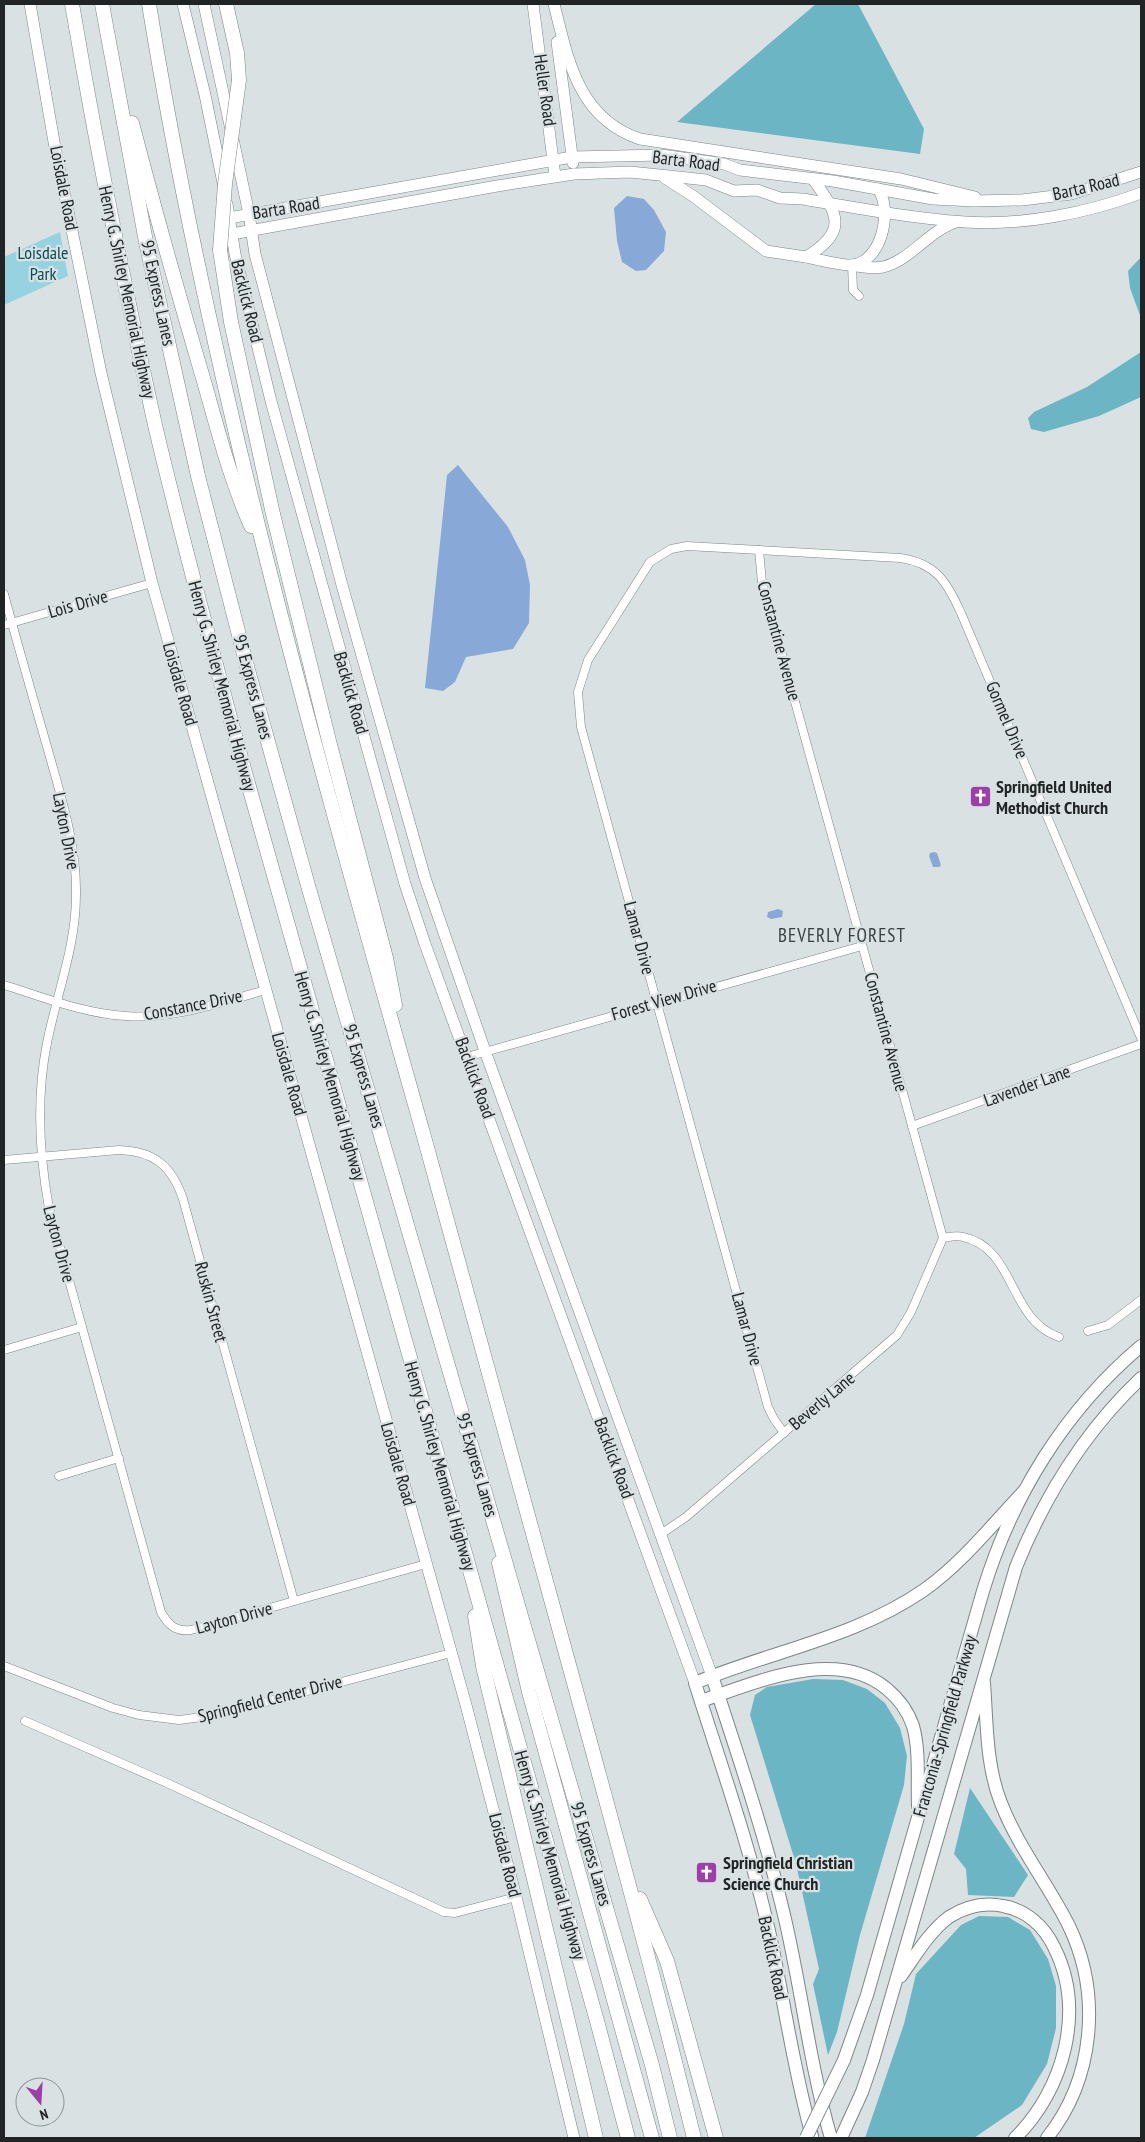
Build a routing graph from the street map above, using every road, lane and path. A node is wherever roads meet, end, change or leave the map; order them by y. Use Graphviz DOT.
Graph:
graph roads {
  1 [pos="30,4"];
  2 [pos="72,4"];
  3 [pos="103,4"];
  4 [pos="148,4"];
  5 [pos="183,4"];
  6 [pos="204,4"];
  7 [pos="226,4"];
  8 [pos="533,4"];
  9 [pos="553,4"];
  10 [pos="685,145"];
  11 [pos="643,156"];
  12 [pos="572,157"];
  13 [pos="554,159"];
  14 [pos="1141,172"];
  15 [pos="574,174"];
  16 [pos="659,175"];
  17 [pos="556,176"];
  18 [pos="813,179"];
  19 [pos="878,189"];
  20 [pos="1141,193"];
  21 [pos="986,201"];
  22 [pos="830,203"];
  23 [pos="885,212"];
  24 [pos="249,214"];
  25 [pos="229,218"];
  26 [pos="960,221"];
  27 [pos="251,230"];
  28 [pos="232,234"];
  29 [pos="806,257"];
  30 [pos="852,266"];
  31 [pos="858,296"];
  32 [pos="759,550"];
  33 [pos="266,561"];
  34 [pos="152,583"];
  35 [pos="4,594"];
  36 [pos="8,624"];
  37 [pos="862,946"];
  38 [pos="4,984"];
  39 [pos="266,990"];
  40 [pos="58,1001"];
  41 [pos="657,1002"];
  42 [pos="1141,1038"];
  43 [pos="1141,1044"];
  44 [pos="485,1051"];
  45 [pos="467,1056"];
  46 [pos="407,1077"];
  47 [pos="912,1126"];
  48 [pos="42,1157"];
  49 [pos="4,1160"];
  50 [pos="943,1238"];
  51 [pos="1141,1300"];
  52 [pos="82,1327"];
  53 [pos="1088,1331"];
  54 [pos="1060,1337"];
  55 [pos="1141,1346"];
  56 [pos="4,1350"];
  57 [pos="1141,1378"];
  58 [pos="784,1433"];
  59 [pos="119,1458"];
  60 [pos="59,1476"];
  61 [pos="1024,1491"];
  62 [pos="490,1511"];
  63 [pos="661,1534"];
  64 [pos="426,1564"];
  65 [pos="468,1564"];
  66 [pos="294,1601"];
  67 [pos="451,1653"];
  68 [pos="4,1666"];
  69 [pos="984,1674"];
  70 [pos="712,1676"];
  71 [pos="695,1683"];
  72 [pos="718,1695"];
  73 [pos="701,1701"];
  74 [pos="24,1721"];
  75 [pos="919,1818"];
  76 [pos="623,1863"];
  77 [pos="778,1894"];
  78 [pos="516,1897"];
  79 [pos="761,1899"];
  80 [pos="895,1984"];
  81 [pos="574,2138"];
  82 [pos="596,2138"];
  83 [pos="628,2138"];
  84 [pos="652,2138"];
  85 [pos="670,2138"];
  86 [pos="694,2138"];
  87 [pos="716,2138"];
  88 [pos="806,2138"];
  89 [pos="812,2138"];
  90 [pos="831,2138"];
  91 [pos="841,2138"];
  92 [pos="1015,2138"];
  93 [pos="1046,2138"];
  1 -- 34 [label="main road, Loisdale Road"];
  2 -- 65 [label="highway, Henry G. Shirley Memorial Highway"];
  3 -- 33 [label="highway"];
  3 -- 62 [label="highway, 95 Express Lanes"];
  4 -- 33 [label="highway"];
  5 -- 25 [label="main road, Backlick Road"];
  6 -- 24 [label="main road, Backlick Road"];
  7 -- 46 [label="highway, bridge"];
  8 -- 13 [label="main road, Heller Road"];
  9 -- 10 [label="main road"];
  9 -- 12 [label="main road, Heller Road"];
  10 -- 11 [label="main road"];
  10 -- 21 [label="main road"];
  11 -- 12 [label="main road, Barta Road"];
  11 -- 18 [label="main road, Barta Road"];
  12 -- 13 [label="main road, Barta Road"];
  12 -- 15 [label="main road, Heller Road"];
  13 -- 17 [label="main road, Heller Road"];
  13 -- 24 [label="main road, Barta Road"];
  14 -- 21 [label="main road, Barta Road"];
  15 -- 16 [label="main road, Barta Road"];
  15 -- 17 [label="main road, Barta Road"];
  16 -- 22 [label="main road, Barta Road"];
  16 -- 29 [label="main road"];
  17 -- 27 [label="main road, Barta Road"];
  18 -- 19 [label="main road, Barta Road"];
  18 -- 22 [label="main road"];
  19 -- 21 [label="main road, Barta Road"];
  19 -- 23 [label="main road"];
  20 -- 26 [label="main road, Barta Road"];
  22 -- 23 [label="main road, Barta Road"];
  22 -- 29 [label="main road"];
  23 -- 26 [label="main road, Barta Road"];
  23 -- 30 [label="main road"];
  24 -- 25 [label="main road, Barta Road"];
  24 -- 27 [label="main road, Backlick Road"];
  25 -- 28 [label="main road, Backlick Road"];
  26 -- 30 [label="main road"];
  27 -- 28 [label="main road, Barta Road"];
  27 -- 44 [label="main road, Backlick Road"];
  28 -- 45 [label="main road, Backlick Road"];
  29 -- 30 [label="main road"];
  30 -- 31 [label="street"];
  32 -- 37 [label="street, Constantine Avenue"];
  32 -- 41 [label="street, Lamar Drive"];
  32 -- 42 [label="street, Gormel Drive"];
  33 -- 46 [label="highway"];
  34 -- 36 [label="street, Lois Drive"];
  34 -- 39 [label="main road, Loisdale Road"];
  35 -- 36 [label="street, Layton Drive"];
  36 -- 40 [label="street, Layton Drive"];
  37 -- 41 [label="street, Forest View Drive"];
  37 -- 47 [label="street, Constantine Avenue"];
  38 -- 40 [label="street, Constance Drive"];
  39 -- 40 [label="street, Constance Drive"];
  39 -- 64 [label="main road, Loisdale Road"];
  40 -- 48 [label="street, Layton Drive"];
  41 -- 44 [label="street, Forest View Drive"];
  41 -- 58 [label="street, Lamar Drive"];
  43 -- 47 [label="street, Lavender Lane"];
  44 -- 45 [label="street, Forest View Drive"];
  44 -- 63 [label="main road, Backlick Road"];
  45 -- 71 [label="main road, Backlick Road"];
  46 -- 76 [label="highway"];
  47 -- 50 [label="street, Constantine Avenue"];
  48 -- 49 [label="street, Ruskin Street"];
  48 -- 52 [label="street, Layton Drive"];
  48 -- 66 [label="street, Ruskin Street"];
  50 -- 54 [label="street"];
  50 -- 58 [label="street, Beverly Lane"];
  51 -- 53 [label="street"];
  52 -- 56 [label="street"];
  52 -- 59 [label="street, Layton Drive"];
  55 -- 61 [label="main road, Franconia-Springfield Parkway"];
  57 -- 69 [label="main road, Franconia-Springfield Parkway"];
  58 -- 63 [label="street, Beverly Lane"];
  59 -- 60 [label="street"];
  59 -- 66 [label="street, Layton Drive"];
  61 -- 70 [label="main road"];
  61 -- 75 [label="main road, Franconia-Springfield Parkway"];
  62 -- 84 [label="highway"];
  62 -- 85 [label="highway, 95 Express Lanes"];
  63 -- 70 [label="main road, Backlick Road"];
  64 -- 66 [label="street, Layton Drive"];
  64 -- 67 [label="main road, Loisdale Road"];
  65 -- 82 [label="highway"];
  65 -- 83 [label="highway, Henry G. Shirley Memorial Highway"];
  67 -- 68 [label="street, Springfield Center Drive"];
  67 -- 78 [label="main road, Loisdale Road"];
  69 -- 80 [label="main road, Franconia-Springfield Parkway"];
  69 -- 93 [label="main road"];
  70 -- 71 [label="main road"];
  70 -- 72 [label="main road, Backlick Road"];
  71 -- 73 [label="main road, Backlick Road"];
  72 -- 73 [label="main road"];
  72 -- 75 [label="main road"];
  72 -- 77 [label="main road, Backlick Road"];
  73 -- 79 [label="main road, Backlick Road"];
  74 -- 78 [label="street"];
  75 -- 88 [label="main road, Franconia-Springfield Parkway, bridge"];
  76 -- 86 [label="highway"];
  76 -- 87 [label="highway"];
  77 -- 79 [label="main road"];
  77 -- 90 [label="main road, Backlick Road"];
  78 -- 81 [label="main road, Loisdale Road"];
  79 -- 89 [label="main road, Backlick Road"];
  80 -- 91 [label="main road, Franconia-Springfield Parkway"];
  80 -- 92 [label="main road"];
}
